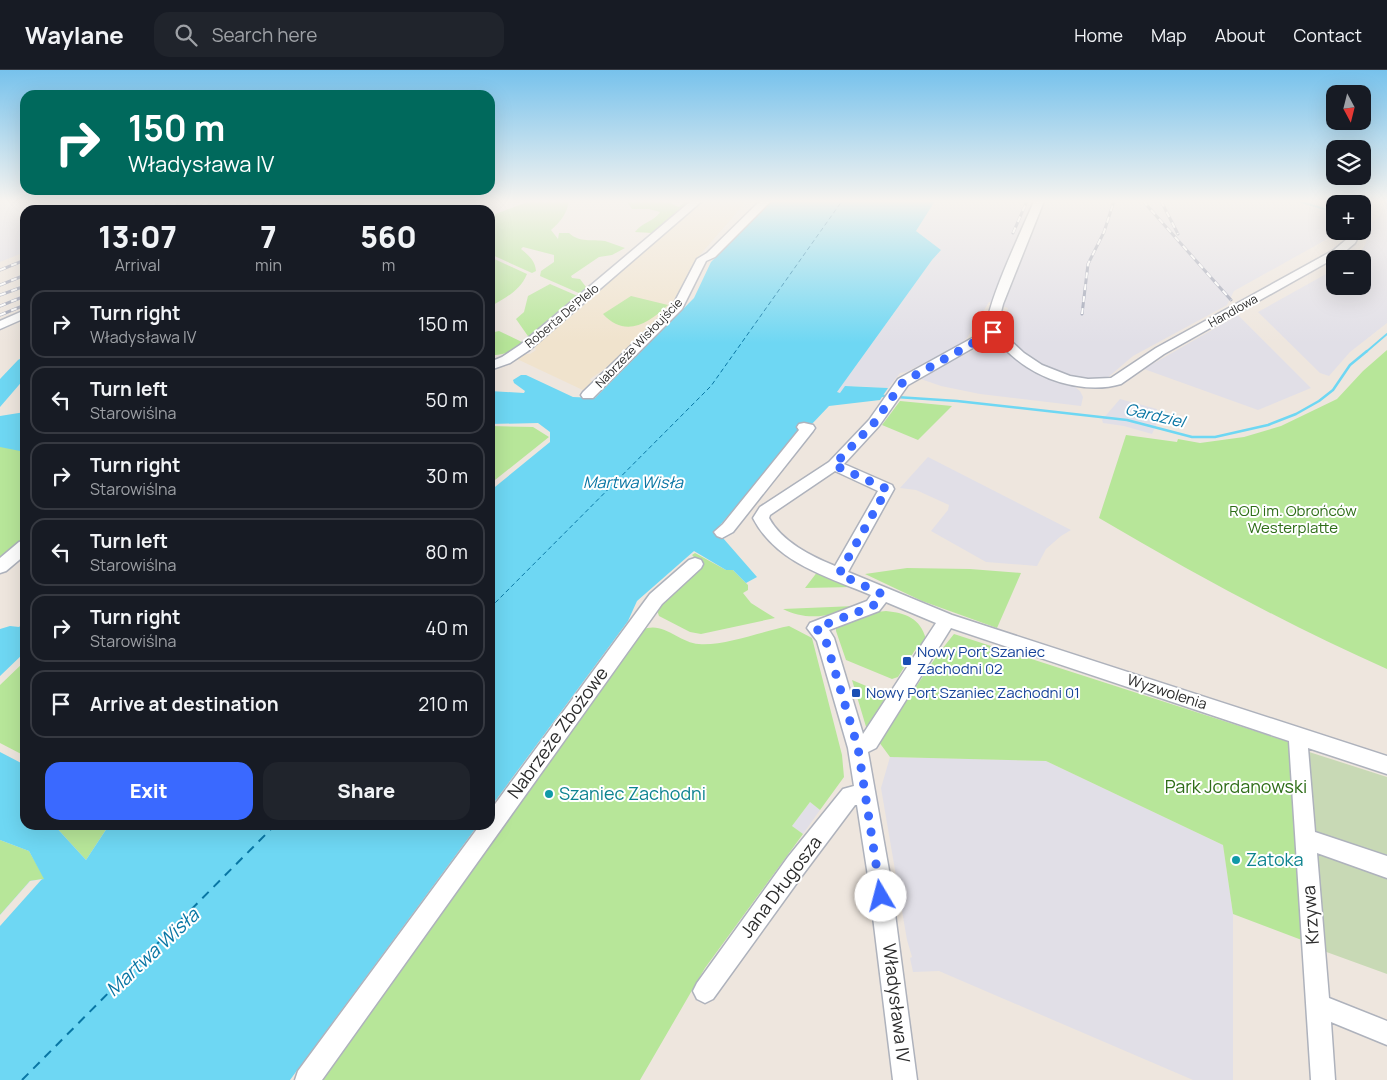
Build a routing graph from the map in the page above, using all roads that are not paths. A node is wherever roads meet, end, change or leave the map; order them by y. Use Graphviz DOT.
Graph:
graph roads {
  1 [pos="642,248"];
  2 [pos="718,248"];
  3 [pos="1020,248"];
  4 [pos="1343,248"];
  5 [pos="20,316"];
  6 [pos="0,325"];
  7 [pos="993,332"];
  8 [pos="495,364"];
  9 [pos="588,395"];
  10 [pos="804,426"];
  11 [pos="834,465"];
  12 [pos="722,532"];
  13 [pos="20,550"];
  14 [pos="695,564"];
  15 [pos="0,567"];
  16 [pos="843,568"];
  17 [pos="882,594"];
  18 [pos="947,620"];
  19 [pos="1298,736"];
  20 [pos="858,748"];
  21 [pos="1387,765"];
  22 [pos="865,795"];
  23 [pos="495,821"];
  24 [pos="489,830"];
  25 [pos="1306,838"];
  26 [pos="1387,867"];
  27 [pos="705,991"];
  28 [pos="1317,1005"];
  29 [pos="1387,1033"];
  30 [pos="307,1080"];
  31 [pos="905,1080"];
  32 [pos="1323,1080"];
  1 -- 8 [label="street, Roberta De'Plelo"];
  2 -- 9 [label="street, Nabrzeże Wisłoujście"];
  3 -- 7 [label="street"];
  4 -- 7 [label="street, Handlowa"];
  5 -- 6 [label="street"];
  7 -- 11 [label="street"];
  10 -- 12 [label="street"];
  11 -- 16 [label="street"];
  11 -- 16 [label="street"];
  13 -- 15 [label="street"];
  14 -- 23 [label="street, Nabrzeże Zbożowe"];
  16 -- 17 [label="street"];
  17 -- 18 [label="street"];
  17 -- 20 [label="street, Władysława IV"];
  18 -- 19 [label="street, Wyzwolenia"];
  18 -- 20 [label="street"];
  19 -- 21 [label="street, Wyzwolenia"];
  19 -- 25 [label="street, Krzywa"];
  20 -- 22 [label="street, Władysława IV"];
  22 -- 27 [label="street, Jana Długosza"];
  22 -- 31 [label="street, Władysława IV"];
  24 -- 30 [label="street, Nabrzeże Zbożowe"];
  25 -- 26 [label="street"];
  25 -- 28 [label="street, Krzywa"];
  28 -- 29 [label="street"];
  28 -- 32 [label="street, Krzywa"];
}
